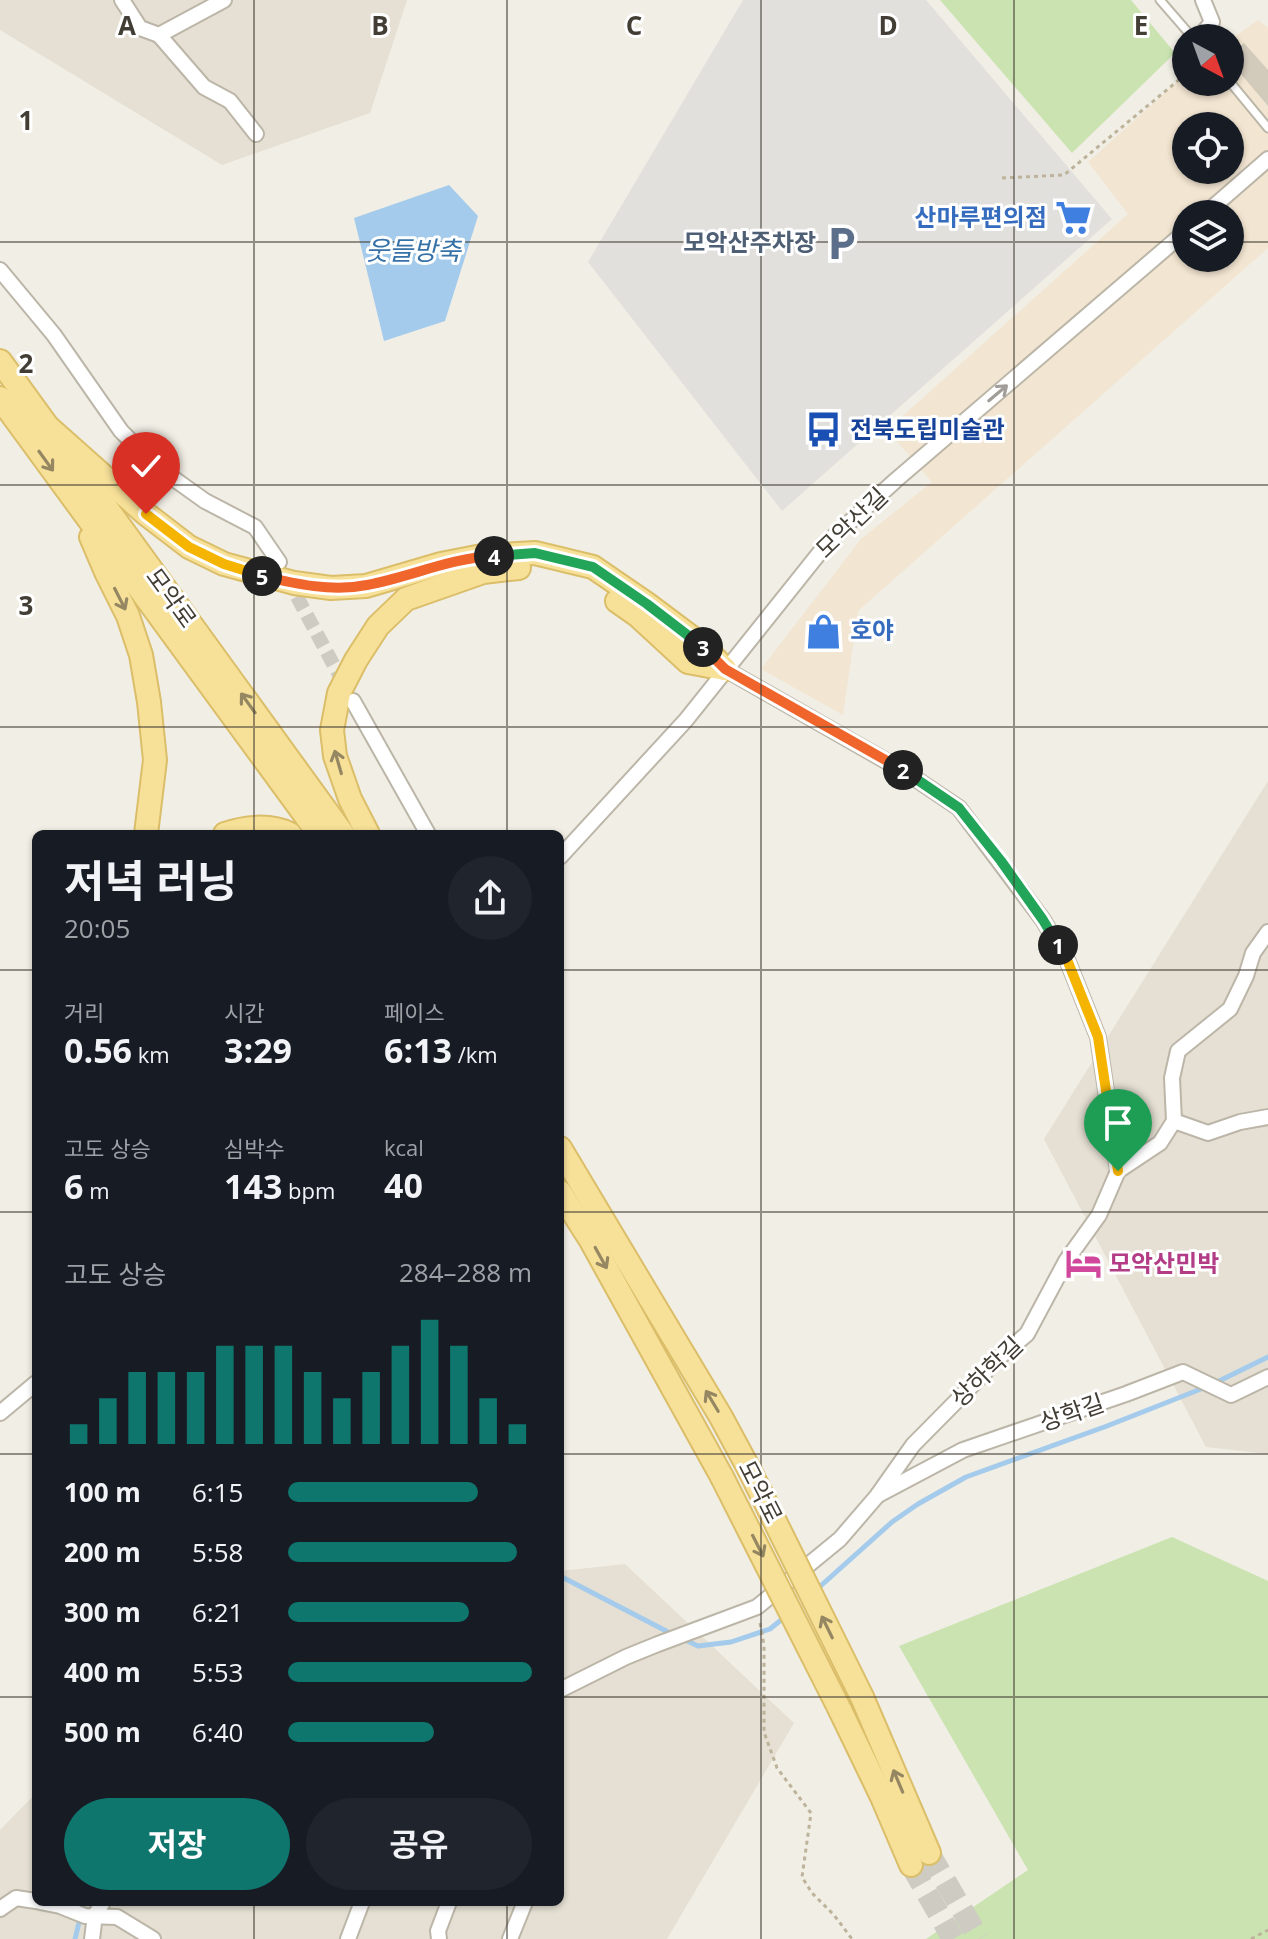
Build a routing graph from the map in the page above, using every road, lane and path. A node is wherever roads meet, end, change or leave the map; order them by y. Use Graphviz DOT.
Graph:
graph roads {
  1 [pos="122,0"];
  2 [pos="224,0"];
  3 [pos="1160,0"];
  4 [pos="1203,0"];
  5 [pos="1181,24"];
  6 [pos="1210,24"];
  7 [pos="159,35"];
  8 [pos="1172,86"];
  9 [pos="1242,96"];
  10 [pos="1268,128"];
  11 [pos="256,134"];
  12 [pos="1268,159"];
  13 [pos="1002,178"];
  14 [pos="1221,200"];
  15 [pos="1172,243"];
  16 [pos="0,270"];
  17 [pos="0,361"];
  18 [pos="0,398"];
  19 [pos="47,426"];
  20 [pos="77,503"];
  21 [pos="279,562"];
  22 [pos="725,669"];
  23 [pos="353,701"];
  24 [pos="146,830"];
  25 [pos="237,830"];
  26 [pos="283,830"];
  27 [pos="316,830"];
  28 [pos="340,830"];
  29 [pos="366,830"];
  30 [pos="426,830"];
  31 [pos="564,853"];
  32 [pos="1268,932"];
  33 [pos="1268,1117"];
  34 [pos="1174,1121"];
  35 [pos="564,1155"];
  36 [pos="1118,1171"];
  37 [pos="564,1198"];
  38 [pos="1268,1377"];
  39 [pos="32,1386"];
  40 [pos="0,1413"];
  41 [pos="877,1496"];
  42 [pos="757,1607"];
  43 [pos="564,1688"];
  44 [pos="32,1901"];
  45 [pos="55,1906"];
  46 [pos="360,1906"];
  47 [pos="447,1906"];
  48 [pos="523,1906"];
  49 [pos="0,1909"];
  50 [pos="94,1911"];
  51 [pos="1268,1930"];
  52 [pos="92,1939"];
  53 [pos="153,1939"];
  54 [pos="348,1939"];
  55 [pos="439,1939"];
  56 [pos="510,1939"];
  57 [pos="852,1939"];
  58 [pos="1251,1939"];
  1 -- 7 [label="street"];
  2 -- 7 [label="street"];
  3 -- 5 [label="lane"];
  4 -- 6 [label="street"];
  7 -- 11 [label="street"];
  8 -- 13 [label="path"];
  9 -- 10 [label="lane"];
  12 -- 14 [label="street"];
  22 -- 15 [label="street, 모악산길, one-way"];
  16 -- 21 [label="street"];
  17 -- 19 [label="main road, 모악로"];
  18 -- 20 [label="main road, 모악로, one-way"];
  19 -- 22 [label="main road"];
  28 -- 19 [label="main road, 모악로, one-way"];
  20 -- 24 [label="main road, one-way"];
  20 -- 27 [label="main road, 모악로"];
  29 -- 22 [label="main road, one-way"];
  22 -- 31 [label="street, 모악산길"];
  22 -- 36 [label="street"];
  23 -- 30 [label="street"];
  25 -- 26 [label="main road"];
  32 -- 34 [label="street"];
  33 -- 34 [label="street"];
  34 -- 36 [label="street"];
  37 -- 35 [label="main road, 모악로, one-way, bridge"];
  36 -- 41 [label="street, 상하학길"];
  38 -- 41 [label="street, 상학길"];
  39 -- 40 [label="street"];
  41 -- 42 [label="street, 상하학길"];
  42 -- 43 [label="street, 상하학길"];
  42 -- 57 [label="path"];
  44 -- 49 [label="street"];
  45 -- 50 [label="street"];
  46 -- 54 [label="street"];
  47 -- 55 [label="street"];
  48 -- 56 [label="street"];
  50 -- 52 [label="street"];
  50 -- 53 [label="street"];
  51 -- 58 [label="path"];
}
